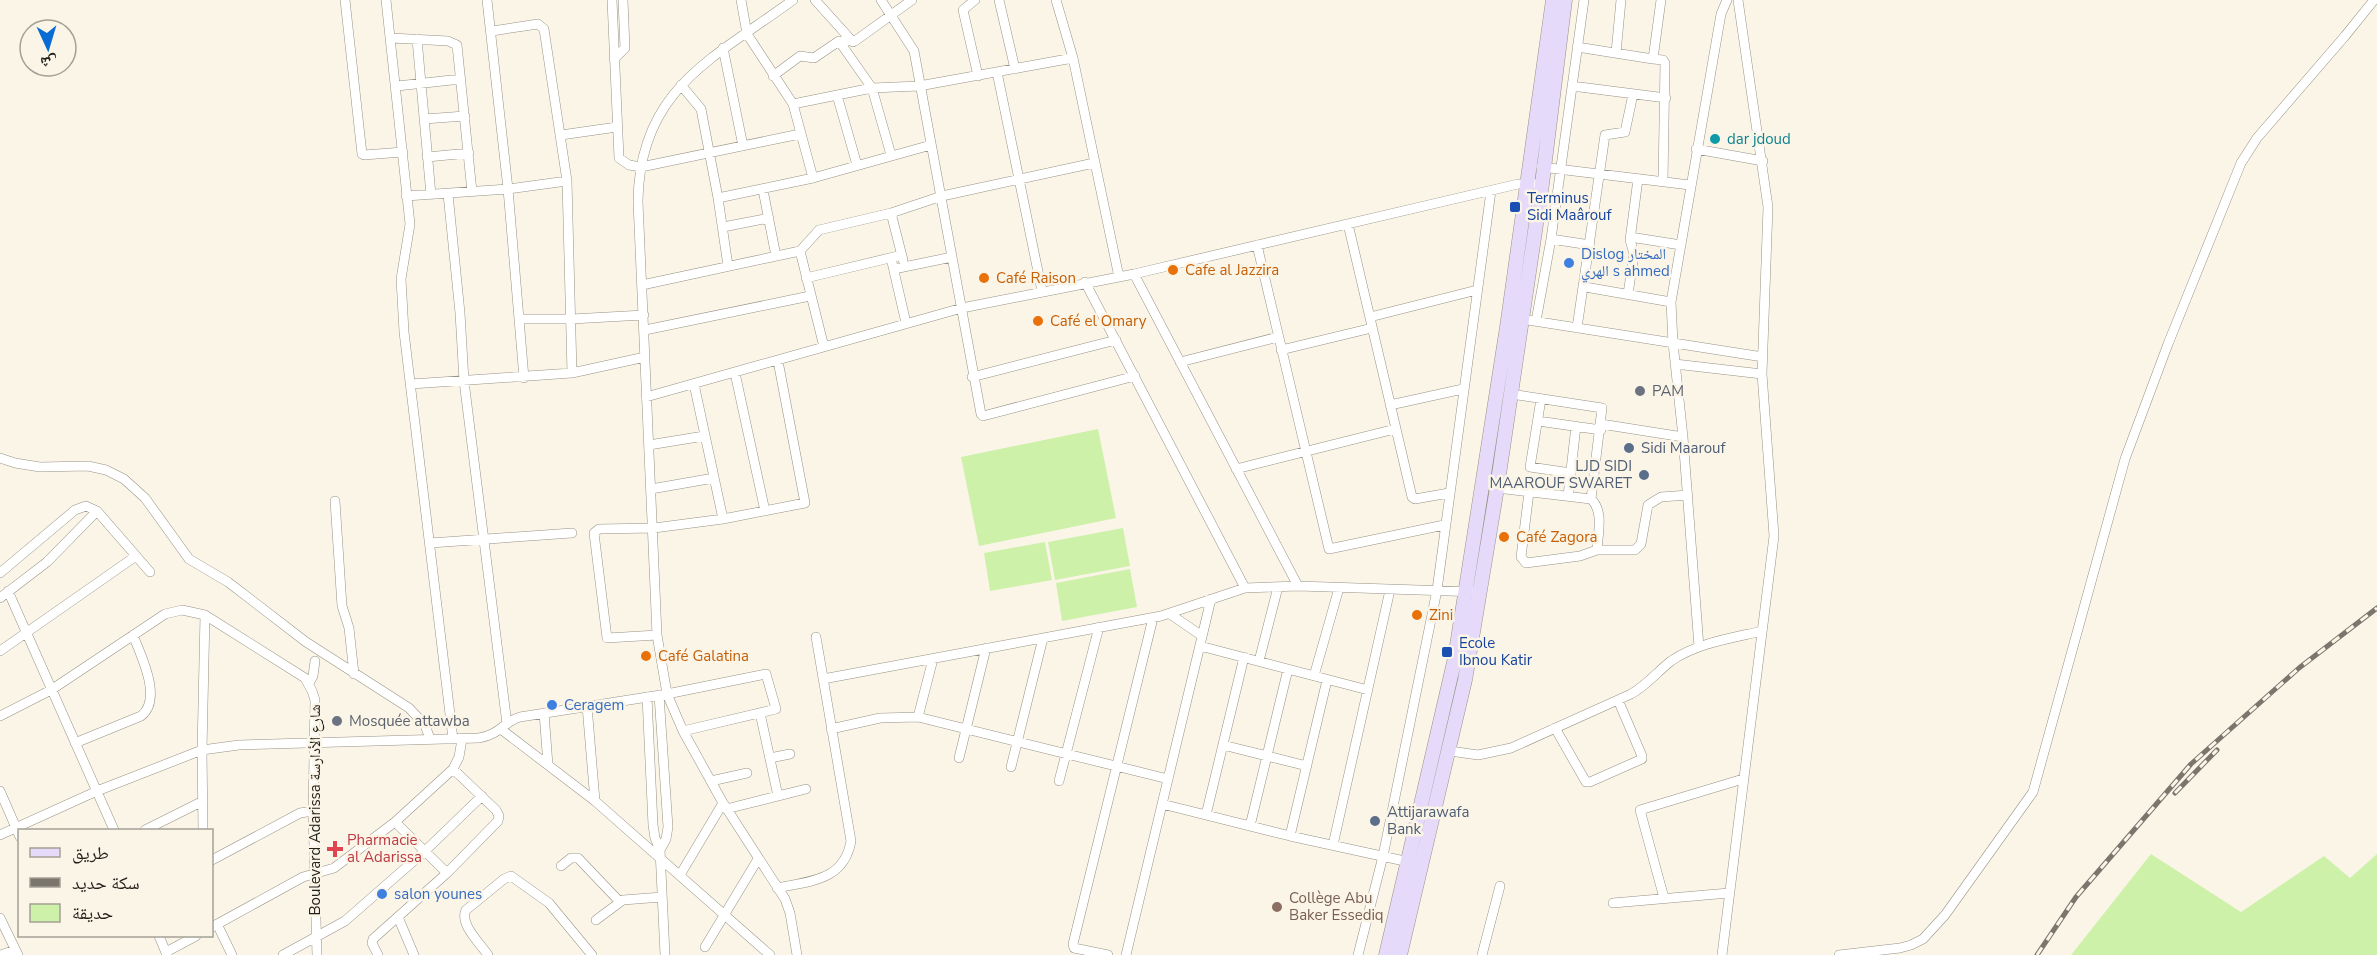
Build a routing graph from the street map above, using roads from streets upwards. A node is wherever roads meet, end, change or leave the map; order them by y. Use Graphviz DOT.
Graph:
graph roads {
  1 [pos="345,0"];
  2 [pos="386,0"];
  3 [pos="488,0"];
  4 [pos="612,0"];
  5 [pos="624,0"];
  6 [pos="741,0"];
  7 [pos="794,0"];
  8 [pos="815,0"];
  9 [pos="881,0"];
  10 [pos="912,0"];
  11 [pos="975,0"];
  12 [pos="999,0"];
  13 [pos="1056,0"];
  14 [pos="1552,0"];
  15 [pos="1565,0"];
  16 [pos="1584,0"];
  17 [pos="1621,0"];
  18 [pos="1661,0"];
  19 [pos="1727,0"];
  20 [pos="1738,0"];
  21 [pos="2374,0"];
  22 [pos="892,16"];
  23 [pos="492,31"];
  24 [pos="747,34"];
  25 [pos="391,38"];
  26 [pos="417,39"];
  27 [pos="839,41"];
  28 [pos="853,42"];
  29 [pos="1577,47"];
  30 [pos="723,48"];
  31 [pos="1616,53"];
  32 [pos="1073,58"];
  33 [pos="614,59"];
  34 [pos="1653,59"];
  35 [pos="1015,69"];
  36 [pos="997,72"];
  37 [pos="773,76"];
  38 [pos="978,76"];
  39 [pos="461,79"];
  40 [pos="421,83"];
  41 [pos="681,85"];
  42 [pos="397,86"];
  43 [pos="920,86"];
  44 [pos="1572,86"];
  45 [pos="872,88"];
  46 [pos="1633,94"];
  47 [pos="837,95"];
  48 [pos="1546,96"];
  49 [pos="1666,98"];
  50 [pos="793,104"];
  51 [pos="465,116"];
  52 [pos="424,119"];
  53 [pos="616,127"];
  54 [pos="800,134"];
  55 [pos="561,135"];
  56 [pos="931,145"];
  57 [pos="743,146"];
  58 [pos="1696,149"];
  59 [pos="403,152"];
  60 [pos="710,152"];
  61 [pos="469,153"];
  62 [pos="891,155"];
  63 [pos="427,157"];
  64 [pos="1763,161"];
  65 [pos="1094,163"];
  66 [pos="857,165"];
  67 [pos="1537,166"];
  68 [pos="641,167"];
  69 [pos="1560,170"];
  70 [pos="1600,174"];
  71 [pos="813,178"];
  72 [pos="1018,178"];
  73 [pos="1638,179"];
  74 [pos="567,181"];
  75 [pos="1663,181"];
  76 [pos="1534,184"];
  77 [pos="1690,185"];
  78 [pos="508,189"];
  79 [pos="763,190"];
  80 [pos="1491,191"];
  81 [pos="472,192"];
  82 [pos="448,194"];
  83 [pos="431,195"];
  84 [pos="406,196"];
  85 [pos="942,196"];
  86 [pos="718,198"];
  87 [pos="891,213"];
  88 [pos="769,218"];
  89 [pos="1348,224"];
  90 [pos="723,227"];
  91 [pos="1630,237"];
  92 [pos="1551,239"];
  93 [pos="1257,245"];
  94 [pos="1590,245"];
  95 [pos="1680,245"];
  96 [pos="800,251"];
  97 [pos="902,255"];
  98 [pos="776,256"];
  99 [pos="952,256"];
  100 [pos="891,258"];
  101 [pos="728,266"];
  102 [pos="905,267"];
  103 [pos="894,269"];
  104 [pos="1134,274"];
  105 [pos="1119,277"];
  106 [pos="806,278"];
  107 [pos="1085,282"];
  108 [pos="642,285"];
  109 [pos="1585,287"];
  110 [pos="1478,290"];
  111 [pos="1042,291"];
  112 [pos="1628,294"];
  113 [pos="810,296"];
  114 [pos="1671,302"];
  115 [pos="962,308"];
  116 [pos="644,315"];
  117 [pos="1370,317"];
  118 [pos="519,319"];
  119 [pos="571,319"];
  120 [pos="1536,321"];
  121 [pos="906,322"];
  122 [pos="1516,325"];
  123 [pos="1372,328"];
  124 [pos="1577,328"];
  125 [pos="645,330"];
  126 [pos="1278,338"];
  127 [pos="1116,340"];
  128 [pos="1673,343"];
  129 [pos="824,347"];
  130 [pos="1281,350"];
  131 [pos="645,357"];
  132 [pos="1763,357"];
  133 [pos="778,361"];
  134 [pos="1180,362"];
  135 [pos="1675,364"];
  136 [pos="735,373"];
  137 [pos="572,374"];
  138 [pos="1762,374"];
  139 [pos="1135,376"];
  140 [pos="972,377"];
  141 [pos="524,378"];
  142 [pos="464,381"];
  143 [pos="411,384"];
  144 [pos="694,384"];
  145 [pos="1464,389"];
  146 [pos="1510,394"];
  147 [pos="646,397"];
  148 [pos="1541,399"];
  149 [pos="1390,405"];
  150 [pos="1538,421"];
  151 [pos="1576,426"];
  152 [pos="1601,427"];
  153 [pos="1395,429"];
  154 [pos="704,436"];
  155 [pos="1683,437"];
  156 [pos="649,445"];
  157 [pos="1306,450"];
  158 [pos="0,458"];
  159 [pos="1236,469"];
  160 [pos="1571,473"];
  161 [pos="714,478"];
  162 [pos="1497,488"];
  163 [pos="651,489"];
  164 [pos="1529,492"];
  165 [pos="1449,493"];
  166 [pos="1688,495"];
  167 [pos="1568,496"];
  168 [pos="1591,499"];
  169 [pos="335,501"];
  170 [pos="97,511"];
  171 [pos="765,511"];
  172 [pos="723,519"];
  173 [pos="1444,525"];
  174 [pos="654,528"];
  175 [pos="572,532"];
  176 [pos="483,540"];
  177 [pos="430,543"];
  178 [pos="1597,550"];
  179 [pos="136,556"];
  180 [pos="150,572"];
  181 [pos="0,573"];
  182 [pos="1298,586"];
  183 [pos="1278,587"];
  184 [pos="1245,588"];
  185 [pos="1339,588"];
  186 [pos="1390,590"];
  187 [pos="1437,590"];
  188 [pos="8,591"];
  189 [pos="1472,592"];
  190 [pos="0,598"];
  191 [pos="1211,599"];
  192 [pos="1170,614"];
  193 [pos="204,615"];
  194 [pos="1153,618"];
  195 [pos="1099,627"];
  196 [pos="1762,631"];
  197 [pos="27,633"];
  198 [pos="133,635"];
  199 [pos="657,635"];
  200 [pos="816,638"];
  201 [pos="1043,638"];
  202 [pos="1201,641"];
  203 [pos="1699,647"];
  204 [pos="986,648"];
  205 [pos="0,651"];
  206 [pos="1244,657"];
  207 [pos="933,659"];
  208 [pos="315,661"];
  209 [pos="1259,661"];
  210 [pos="1288,669"];
  211 [pos="354,674"];
  212 [pos="1314,676"];
  213 [pos="823,678"];
  214 [pos="1328,680"];
  215 [pos="309,683"];
  216 [pos="51,690"];
  217 [pos="1368,690"];
  218 [pos="663,694"];
  219 [pos="647,697"];
  220 [pos="1618,700"];
  221 [pos="587,706"];
  222 [pos="544,713"];
  223 [pos="760,713"];
  224 [pos="0,716"];
  225 [pos="918,717"];
  226 [pos="504,727"];
  227 [pos="966,728"];
  228 [pos="1555,728"];
  229 [pos="831,729"];
  230 [pos="683,731"];
  231 [pos="430,739"];
  232 [pos="458,739"];
  233 [pos="1018,740"];
  234 [pos="75,743"];
  235 [pos="314,743"];
  236 [pos="1223,745"];
  237 [pos="202,750"];
  238 [pos="1450,751"];
  239 [pos="1066,752"];
  240 [pos="790,754"];
  241 [pos="1267,755"];
  242 [pos="770,758"];
  243 [pos="959,758"];
  244 [pos="1116,764"];
  245 [pos="548,765"];
  246 [pos="1307,766"];
  247 [pos="1011,767"];
  248 [pos="453,769"];
  249 [pos="747,773"];
  250 [pos="1168,779"];
  251 [pos="1743,779"];
  252 [pos="711,781"];
  253 [pos="1059,781"];
  254 [pos="806,789"];
  255 [pos="0,792"];
  256 [pos="97,792"];
  257 [pos="482,796"];
  258 [pos="778,796"];
  259 [pos="203,801"];
  260 [pos="595,801"];
  261 [pos="1162,804"];
  262 [pos="724,806"];
  263 [pos="313,811"];
  264 [pos="1206,815"];
  265 [pos="395,822"];
  266 [pos="1250,826"];
  267 [pos="26,829"];
  268 [pos="113,829"];
  269 [pos="149,829"];
  270 [pos="203,829"];
  271 [pos="18,833"];
  272 [pos="0,835"];
  273 [pos="1290,836"];
  274 [pos="1334,845"];
  275 [pos="425,851"];
  276 [pos="660,854"];
  277 [pos="1383,856"];
  278 [pos="213,859"];
  279 [pos="758,859"];
  280 [pos="1409,862"];
  281 [pos="561,866"];
  282 [pos="447,873"];
  283 [pos="315,875"];
  284 [pos="680,875"];
  285 [pos="1500,886"];
  286 [pos="777,888"];
  287 [pos="1729,893"];
  288 [pos="662,897"];
  289 [pos="1664,898"];
  290 [pos="619,902"];
  291 [pos="1613,903"];
  292 [pos="724,915"];
  293 [pos="398,917"];
  294 [pos="0,918"];
  295 [pos="596,920"];
  296 [pos="214,926"];
  297 [pos="159,937"];
  298 [pos="194,937"];
  299 [pos="316,938"];
  300 [pos="705,947"];
  301 [pos="17,953"];
  302 [pos="166,954"];
  303 [pos="1,955"];
  304 [pos="232,955"];
  305 [pos="283,955"];
  306 [pos="317,955"];
  307 [pos="378,955"];
  308 [pos="414,955"];
  309 [pos="488,955"];
  310 [pos="592,955"];
  311 [pos="665,955"];
  312 [pos="770,955"];
  313 [pos="797,955"];
  314 [pos="1108,955"];
  315 [pos="1126,955"];
  316 [pos="1358,955"];
  317 [pos="1386,955"];
  318 [pos="1400,955"];
  319 [pos="1482,955"];
  320 [pos="1722,955"];
  321 [pos="1839,955"];
  1 -- 59 [label="street"];
  2 -- 25 [label="street"];
  3 -- 23 [label="street"];
  4 -- 33 [label="street"];
  5 -- 33 [label="street"];
  6 -- 24 [label="street"];
  7 -- 24 [label="street"];
  8 -- 28 [label="street"];
  9 -- 22 [label="street"];
  10 -- 22 [label="street"];
  11 -- 38 [label="street"];
  12 -- 35 [label="street"];
  13 -- 32 [label="street"];
  14 -- 48 [label="street"];
  15 -- 48 [label="street"];
  16 -- 29 [label="street"];
  17 -- 31 [label="street"];
  18 -- 34 [label="street"];
  19 -- 58 [label="street"];
  20 -- 64 [label="street"];
  21 -- 321 [label="street"];
  22 -- 28 [label="street"];
  22 -- 43 [label="street"];
  23 -- 55 [label="street"];
  23 -- 78 [label="street"];
  24 -- 30 [label="street"];
  24 -- 37 [label="street"];
  25 -- 26 [label="street"];
  25 -- 42 [label="street"];
  26 -- 39 [label="street"];
  26 -- 40 [label="street"];
  27 -- 28 [label="street"];
  27 -- 37 [label="street"];
  27 -- 45 [label="street"];
  29 -- 31 [label="street"];
  29 -- 44 [label="street"];
  30 -- 41 [label="street"];
  30 -- 57 [label="street"];
  31 -- 34 [label="street"];
  32 -- 35 [label="street"];
  32 -- 65 [label="street"];
  33 -- 53 [label="street"];
  34 -- 49 [label="street"];
  35 -- 36 [label="street"];
  36 -- 38 [label="street"];
  36 -- 72 [label="street"];
  37 -- 50 [label="street"];
  38 -- 43 [label="street"];
  39 -- 40 [label="street"];
  39 -- 51 [label="street"];
  40 -- 42 [label="street"];
  40 -- 52 [label="street"];
  41 -- 60 [label="street"];
  41 -- 68 [label="street"];
  42 -- 59 [label="street"];
  43 -- 45 [label="street"];
  43 -- 56 [label="street"];
  44 -- 46 [label="street"];
  44 -- 69 [label="street"];
  45 -- 47 [label="street"];
  45 -- 62 [label="street"];
  46 -- 49 [label="street"];
  46 -- 70 [label="street"];
  47 -- 50 [label="street"];
  47 -- 66 [label="street"];
  48 -- 67 [label="street"];
  49 -- 75 [label="street"];
  50 -- 54 [label="street"];
  51 -- 52 [label="street"];
  51 -- 61 [label="street"];
  52 -- 63 [label="street"];
  53 -- 55 [label="street"];
  53 -- 68 [label="street"];
  54 -- 57 [label="street"];
  54 -- 71 [label="street"];
  55 -- 74 [label="street"];
  56 -- 62 [label="street"];
  56 -- 85 [label="street"];
  57 -- 60 [label="street"];
  58 -- 64 [label="street"];
  58 -- 77 [label="street"];
  59 -- 84 [label="street"];
  60 -- 68 [label="street"];
  60 -- 86 [label="street"];
  61 -- 63 [label="street"];
  61 -- 81 [label="street"];
  62 -- 66 [label="street"];
  63 -- 83 [label="street"];
  64 -- 132 [label="street"];
  65 -- 72 [label="street"];
  65 -- 105 [label="street"];
  66 -- 71 [label="street"];
  67 -- 69 [label="street"];
  67 -- 76 [label="street"];
  68 -- 108 [label="street"];
  69 -- 70 [label="street"];
  69 -- 92 [label="street"];
  70 -- 73 [label="street"];
  70 -- 94 [label="street"];
  71 -- 79 [label="street"];
  72 -- 85 [label="street"];
  72 -- 111 [label="street"];
  73 -- 75 [label="street"];
  73 -- 91 [label="street"];
  74 -- 78 [label="street"];
  74 -- 119 [label="street"];
  75 -- 77 [label="street"];
  76 -- 80 [label="street"];
  76 -- 122 [label="street"];
  77 -- 95 [label="street"];
  78 -- 81 [label="street"];
  78 -- 118 [label="street"];
  79 -- 86 [label="street"];
  79 -- 88 [label="street"];
  80 -- 89 [label="street"];
  80 -- 110 [label="street"];
  81 -- 82 [label="street"];
  82 -- 83 [label="street"];
  82 -- 142 [label="street"];
  83 -- 84 [label="street"];
  84 -- 143 [label="street"];
  85 -- 87 [label="street"];
  85 -- 99 [label="street"];
  86 -- 90 [label="street"];
  87 -- 96 [label="street"];
  87 -- 97 [label="street"];
  88 -- 90 [label="street"];
  88 -- 98 [label="street"];
  89 -- 93 [label="street"];
  89 -- 117 [label="street"];
  90 -- 101 [label="street"];
  91 -- 95 [label="street"];
  91 -- 112 [label="street"];
  92 -- 94 [label="street"];
  92 -- 120 [label="street"];
  93 -- 104 [label="street"];
  93 -- 126 [label="street"];
  94 -- 109 [label="street"];
  95 -- 114 [label="street"];
  96 -- 98 [label="street"];
  96 -- 106 [label="street"];
  97 -- 100 [label="street"];
  97 -- 102 [label="street"];
  98 -- 101 [label="street"];
  99 -- 102 [label="street"];
  99 -- 115 [label="street"];
  100 -- 103 [label="street"];
  100 -- 106 [label="street"];
  101 -- 108 [label="street"];
  102 -- 103 [label="street"];
  103 -- 121 [label="street"];
  104 -- 105 [label="street"];
  104 -- 134 [label="street"];
  105 -- 107 [label="street"];
  106 -- 113 [label="street"];
  107 -- 111 [label="street"];
  107 -- 127 [label="street"];
  108 -- 116 [label="street"];
  109 -- 112 [label="street"];
  109 -- 124 [label="street"];
  110 -- 117 [label="street"];
  110 -- 145 [label="street"];
  111 -- 115 [label="street"];
  112 -- 114 [label="street"];
  113 -- 125 [label="street"];
  113 -- 129 [label="street"];
  114 -- 128 [label="street"];
  115 -- 121 [label="street"];
  115 -- 140 [label="street"];
  116 -- 119 [label="street"];
  116 -- 125 [label="street"];
  117 -- 123 [label="street"];
  118 -- 119 [label="street"];
  118 -- 141 [label="street"];
  119 -- 137 [label="street"];
  120 -- 122 [label="street"];
  120 -- 124 [label="street"];
  121 -- 129 [label="street"];
  122 -- 146 [label="street"];
  122 -- 189 [label="street"];
  123 -- 130 [label="street"];
  123 -- 149 [label="street"];
  124 -- 128 [label="street"];
  125 -- 131 [label="street"];
  126 -- 130 [label="street"];
  126 -- 134 [label="street"];
  127 -- 139 [label="street"];
  127 -- 140 [label="street"];
  128 -- 132 [label="street"];
  128 -- 135 [label="street"];
  129 -- 133 [label="street"];
  130 -- 157 [label="street"];
  131 -- 137 [label="street"];
  131 -- 147 [label="street"];
  132 -- 138 [label="street"];
  133 -- 136 [label="street"];
  133 -- 171 [label="street"];
  134 -- 159 [label="street"];
  135 -- 138 [label="street"];
  135 -- 155 [label="street"];
  136 -- 144 [label="street"];
  136 -- 171 [label="street"];
  137 -- 141 [label="street"];
  138 -- 196 [label="street"];
  139 -- 140 [label="street"];
  139 -- 184 [label="street"];
  141 -- 142 [label="street"];
  142 -- 143 [label="street"];
  142 -- 176 [label="street"];
  143 -- 177 [label="street"];
  144 -- 147 [label="street"];
  144 -- 154 [label="street"];
  145 -- 149 [label="street"];
  145 -- 165 [label="street"];
  146 -- 148 [label="street"];
  146 -- 162 [label="street"];
  147 -- 156 [label="street"];
  148 -- 150 [label="street"];
  148 -- 152 [label="street"];
  149 -- 153 [label="street"];
  150 -- 151 [label="street"];
  150 -- 160 [label="street"];
  151 -- 152 [label="street"];
  151 -- 160 [label="street"];
  152 -- 155 [label="street"];
  152 -- 168 [label="street"];
  153 -- 157 [label="street"];
  153 -- 165 [label="street"];
  154 -- 156 [label="street"];
  154 -- 161 [label="street"];
  155 -- 166 [label="street"];
  156 -- 163 [label="street"];
  157 -- 159 [label="street"];
  157 -- 173 [label="street"];
  158 -- 211 [label="street"];
  159 -- 182 [label="street"];
  160 -- 167 [label="street"];
  161 -- 163 [label="street"];
  161 -- 172 [label="street"];
  162 -- 164 [label="street"];
  162 -- 189 [label="street"];
  163 -- 174 [label="street"];
  164 -- 167 [label="street"];
  164 -- 178 [label="street"];
  165 -- 173 [label="street"];
  166 -- 178 [label="street"];
  166 -- 203 [label="street"];
  167 -- 168 [label="street"];
  168 -- 178 [label="street"];
  169 -- 211 [label="street"];
  170 -- 179 [label="street"];
  170 -- 181 [label="street"];
  170 -- 188 [label="street"];
  171 -- 172 [label="street"];
  172 -- 174 [label="street"];
  173 -- 187 [label="street"];
  174 -- 199 [label="street"];
  174 -- 199 [label="street"];
  175 -- 176 [label="street"];
  176 -- 177 [label="street"];
  176 -- 226 [label="street"];
  177 -- 232 [label="street"];
  179 -- 180 [label="street"];
  179 -- 197 [label="street"];
  182 -- 183 [label="street"];
  182 -- 185 [label="street"];
  183 -- 184 [label="street"];
  183 -- 209 [label="street"];
  184 -- 191 [label="street"];
  185 -- 186 [label="street"];
  185 -- 212 [label="street"];
  186 -- 187 [label="street"];
  186 -- 217 [label="street"];
  187 -- 189 [label="street"];
  187 -- 277 [label="street"];
  188 -- 190 [label="street"];
  188 -- 197 [label="street"];
  189 -- 238 [label="street"];
  189 -- 280 [label="street"];
  191 -- 192 [label="street"];
  191 -- 202 [label="street"];
  192 -- 194 [label="street"];
  192 -- 202 [label="street"];
  193 -- 198 [label="street"];
  193 -- 215 [label="street, Boulevard Adarissa شارع الأدارسة"];
  193 -- 237 [label="street"];
  194 -- 195 [label="street"];
  194 -- 244 [label="street"];
  195 -- 201 [label="street"];
  195 -- 239 [label="street"];
  196 -- 203 [label="street"];
  196 -- 251 [label="street"];
  197 -- 205 [label="street"];
  197 -- 216 [label="street"];
  198 -- 216 [label="street"];
  198 -- 234 [label="street"];
  199 -- 218 [label="street"];
  200 -- 213 [label="street"];
  201 -- 204 [label="street"];
  201 -- 233 [label="street"];
  202 -- 206 [label="street"];
  202 -- 250 [label="street"];
  203 -- 220 [label="street"];
  204 -- 207 [label="street"];
  204 -- 227 [label="street"];
  206 -- 209 [label="street"];
  206 -- 236 [label="street"];
  207 -- 213 [label="street"];
  207 -- 225 [label="street"];
  208 -- 215 [label="street"];
  209 -- 210 [label="street"];
  210 -- 212 [label="street"];
  210 -- 241 [label="street"];
  211 -- 231 [label="street"];
  212 -- 214 [label="street"];
  213 -- 229 [label="street"];
  214 -- 217 [label="street"];
  214 -- 246 [label="street"];
  215 -- 235 [label="street, Boulevard Adarissa شارع الأدارسة"];
  216 -- 224 [label="street"];
  216 -- 234 [label="street"];
  217 -- 274 [label="street"];
  218 -- 219 [label="street"];
  218 -- 223 [label="street"];
  218 -- 230 [label="street"];
  218 -- 276 [label="street"];
  219 -- 221 [label="street"];
  219 -- 276 [label="street"];
  220 -- 228 [label="street"];
  220 -- 228 [label="street"];
  221 -- 222 [label="street"];
  221 -- 260 [label="street"];
  222 -- 226 [label="street"];
  222 -- 245 [label="street"];
  223 -- 230 [label="street"];
  223 -- 242 [label="street"];
  225 -- 227 [label="street"];
  225 -- 229 [label="street"];
  226 -- 232 [label="street"];
  226 -- 245 [label="street"];
  227 -- 233 [label="street"];
  227 -- 243 [label="street"];
  228 -- 238 [label="street"];
  229 -- 286 [label="street"];
  230 -- 252 [label="street"];
  231 -- 232 [label="street"];
  231 -- 235 [label="street"];
  232 -- 248 [label="street"];
  233 -- 239 [label="street"];
  233 -- 247 [label="street"];
  234 -- 256 [label="street"];
  235 -- 237 [label="street"];
  235 -- 263 [label="street, Boulevard Adarissa شارع الأدارسة"];
  236 -- 241 [label="street"];
  236 -- 264 [label="street"];
  237 -- 256 [label="street"];
  237 -- 259 [label="street"];
  238 -- 318 [label="street"];
  239 -- 244 [label="street"];
  239 -- 253 [label="street"];
  240 -- 242 [label="street"];
  241 -- 246 [label="street"];
  241 -- 266 [label="street"];
  242 -- 258 [label="street"];
  244 -- 250 [label="street"];
  244 -- 314 [label="street"];
  245 -- 260 [label="street"];
  246 -- 273 [label="street"];
  248 -- 257 [label="street"];
  248 -- 265 [label="street"];
  249 -- 252 [label="street"];
  250 -- 261 [label="street"];
  251 -- 287 [label="street"];
  251 -- 289 [label="street"];
  252 -- 262 [label="street"];
  254 -- 258 [label="street"];
  255 -- 271 [label="street"];
  256 -- 267 [label="street"];
  256 -- 268 [label="street"];
  257 -- 275 [label="street"];
  257 -- 282 [label="street"];
  258 -- 262 [label="street"];
  259 -- 269 [label="street"];
  259 -- 270 [label="street"];
  260 -- 276 [label="street"];
  261 -- 264 [label="street"];
  261 -- 315 [label="street"];
  262 -- 279 [label="street"];
  262 -- 284 [label="street"];
  263 -- 278 [label="street"];
  263 -- 283 [label="street, Boulevard Adarissa شارع الأدارسة"];
  264 -- 266 [label="street"];
  265 -- 275 [label="street"];
  265 -- 283 [label="street"];
  266 -- 273 [label="street"];
  271 -- 272 [label="street"];
  273 -- 274 [label="street"];
  274 -- 277 [label="street"];
  275 -- 282 [label="street"];
  275 -- 299 [label="street"];
  276 -- 284 [label="street"];
  276 -- 288 [label="street"];
  277 -- 280 [label="street"];
  277 -- 316 [label="street"];
  279 -- 286 [label="street"];
  279 -- 292 [label="street"];
  280 -- 317 [label="street"];
  281 -- 290 [label="street"];
  282 -- 293 [label="street"];
  283 -- 296 [label="street"];
  283 -- 299 [label="street, Boulevard Adarissa شارع الأدارسة"];
  284 -- 292 [label="street"];
  285 -- 319 [label="street"];
  286 -- 313 [label="street"];
  287 -- 289 [label="street"];
  287 -- 320 [label="street"];
  288 -- 290 [label="street"];
  288 -- 311 [label="street"];
  289 -- 291 [label="street"];
  290 -- 295 [label="street"];
  292 -- 300 [label="street"];
  292 -- 312 [label="street"];
  293 -- 307 [label="street"];
  293 -- 308 [label="street"];
  294 -- 301 [label="street"];
  296 -- 304 [label="street"];
  297 -- 302 [label="street"];
  298 -- 302 [label="street"];
  299 -- 305 [label="street"];
  299 -- 306 [label="street, Boulevard Adarissa شارع الأدارسة"];
  301 -- 303 [label="street"];
  309 -- 310 [label="street"];
}
